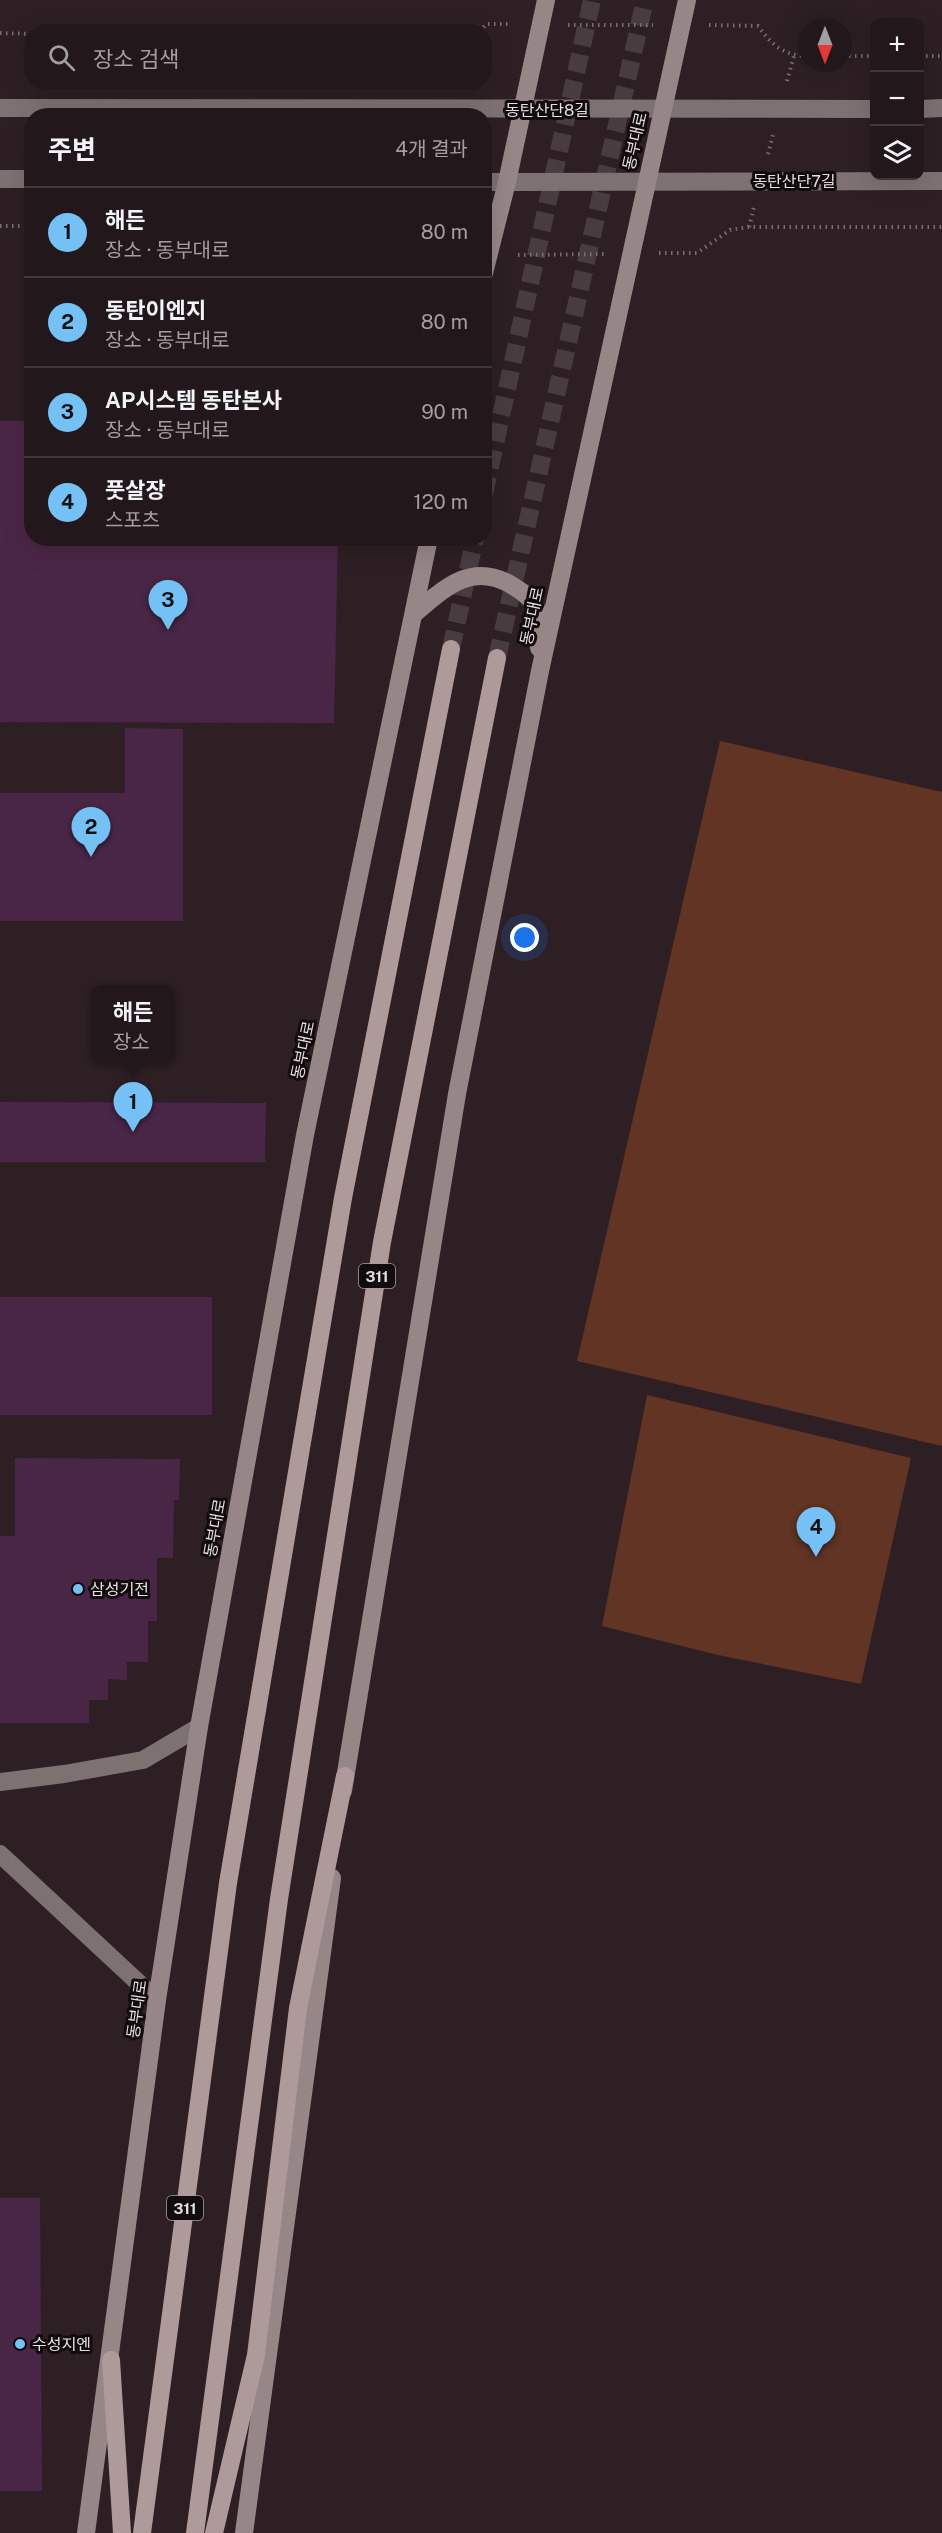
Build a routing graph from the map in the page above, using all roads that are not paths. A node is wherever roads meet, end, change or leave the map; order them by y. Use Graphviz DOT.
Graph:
graph roads {
  1 [pos="546,0"];
  2 [pos="687,0"];
  3 [pos="0,108"];
  4 [pos="24,108"];
  5 [pos="942,108"];
  6 [pos="870,109"];
  7 [pos="924,109"];
  8 [pos="492,110"];
  9 [pos="522,110"];
  10 [pos="662,110"];
  11 [pos="0,179"];
  12 [pos="24,179"];
  13 [pos="942,181"];
  14 [pos="492,182"];
  15 [pos="507,182"];
  16 [pos="645,183"];
  17 [pos="492,244"];
  18 [pos="428,546"];
  19 [pos="415,613"];
  20 [pos="451,649"];
  21 [pos="497,658"];
  22 [pos="540,671"];
  23 [pos="199,1727"];
  24 [pos="345,1776"];
  25 [pos="0,1782"];
  26 [pos="0,1854"];
  27 [pos="157,2000"];
  28 [pos="111,2360"];
  29 [pos="86,2533"];
  30 [pos="122,2533"];
  31 [pos="142,2533"];
  32 [pos="195,2533"];
  33 [pos="214,2533"];
  34 [pos="244,2533"];
  1 -- 9 [label="main road"];
  2 -- 10 [label="main road, 동부대로"];
  3 -- 4 [label="main road, 동탄산단8길"];
  5 -- 7 [label="main road"];
  6 -- 10 [label="main road"];
  8 -- 9 [label="main road, 동탄산단8길"];
  9 -- 10 [label="main road, 동탄산단8길"];
  9 -- 15 [label="main road"];
  10 -- 16 [label="main road, 동부대로"];
  11 -- 12 [label="main road"];
  13 -- 16 [label="main road, 동탄산단7길"];
  14 -- 15 [label="main road"];
  15 -- 16 [label="main road"];
  15 -- 17 [label="main road"];
  16 -- 22 [label="main road, 동부대로"];
  18 -- 19 [label="main road, 동부대로"];
  19 -- 22 [label="main road"];
  19 -- 23 [label="main road, 동부대로"];
  20 -- 31 [label="highway, 311"];
  21 -- 32 [label="highway, 311"];
  22 -- 24 [label="main road, 동부대로"];
  23 -- 25 [label="main road"];
  23 -- 27 [label="main road, 동부대로"];
  24 -- 33 [label="highway"];
  24 -- 34 [label="main road, 동부대로"];
  26 -- 27 [label="main road"];
  27 -- 28 [label="main road, 동부대로"];
  28 -- 29 [label="main road, 동부대로"];
  28 -- 30 [label="highway"];
}
